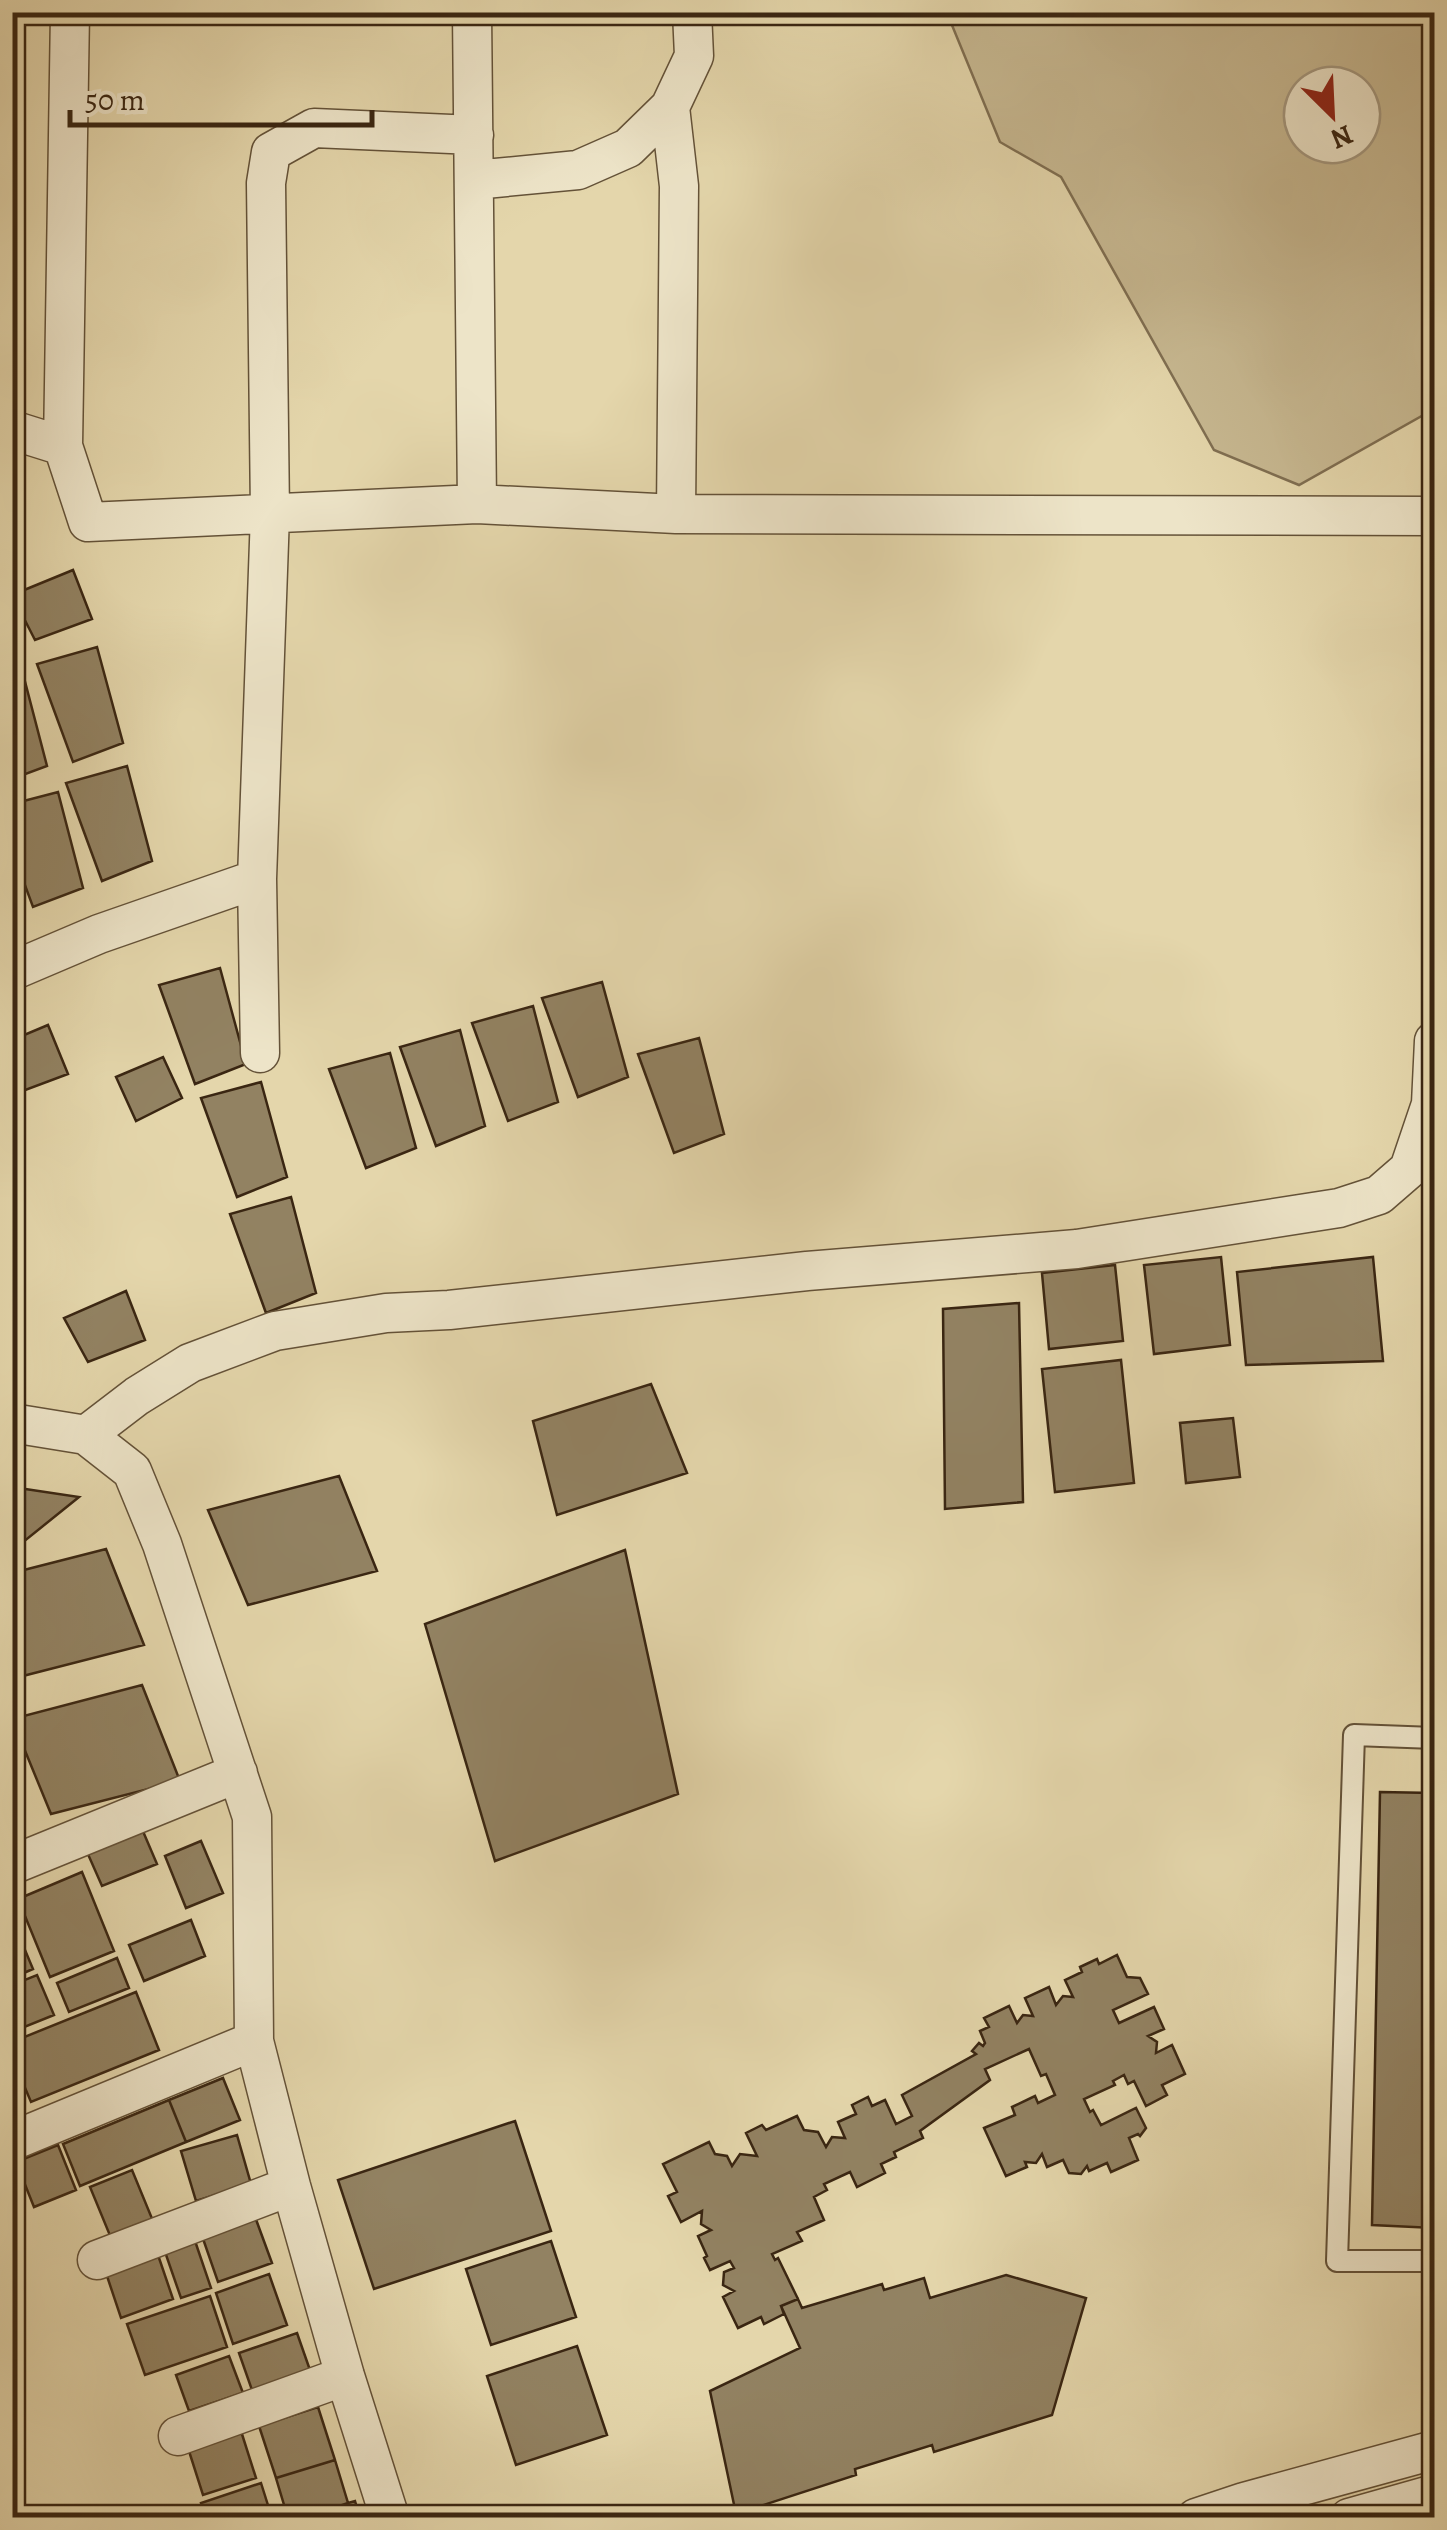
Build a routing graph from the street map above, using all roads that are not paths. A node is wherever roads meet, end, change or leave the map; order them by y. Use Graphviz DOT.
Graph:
graph roads {
  1 [pos="70,12"];
  2 [pos="472,12"];
  3 [pos="692,12"];
  4 [pos="670,107"];
  5 [pos="474,135"];
  6 [pos="474,180"];
  7 [pos="12,430"];
  8 [pos="63,446"];
  9 [pos="477,504"];
  10 [pos="270,514"];
  11 [pos="676,514"];
  12 [pos="1434,516"];
  13 [pos="256,879"];
  14 [pos="12,971"];
  15 [pos="1434,1041"];
  16 [pos="260,1052"];
  17 [pos="1433,1101"];
  18 [pos="12,1423"];
  19 [pos="86,1435"];
  20 [pos="1434,1738"];
  21 [pos="238,1773"];
  22 [pos="13,1865"];
  23 [pos="254,2041"];
  24 [pos="17,2138"];
  25 [pos="291,2186"];
  26 [pos="98,2260"];
  27 [pos="1434,2262"];
  28 [pos="345,2376"];
  29 [pos="178,2436"];
  30 [pos="1434,2450"];
  31 [pos="1434,2494"];
  32 [pos="390,2518"];
  33 [pos="1196,2518"];
  34 [pos="1349,2518"];
  1 -- 8 [label="street"];
  2 -- 5 [label="street"];
  3 -- 4 [label="street"];
  4 -- 6 [label="street"];
  4 -- 11 [label="street"];
  5 -- 6 [label="street"];
  5 -- 10 [label="street"];
  6 -- 9 [label="street"];
  7 -- 8 [label="street"];
  8 -- 10 [label="street"];
  9 -- 10 [label="street"];
  9 -- 11 [label="street"];
  10 -- 13 [label="street"];
  11 -- 12 [label="street"];
  13 -- 14 [label="street"];
  13 -- 16 [label="street"];
  15 -- 17 [label="street"];
  17 -- 19 [label="street"];
  18 -- 19 [label="street"];
  19 -- 21 [label="street"];
  20 -- 27 [label="lane"];
  21 -- 22 [label="street"];
  21 -- 23 [label="street"];
  23 -- 24 [label="street"];
  23 -- 25 [label="street"];
  25 -- 26 [label="street"];
  25 -- 28 [label="street"];
  28 -- 29 [label="street"];
  28 -- 32 [label="street"];
  30 -- 33 [label="street"];
  31 -- 34 [label="street"];
}
